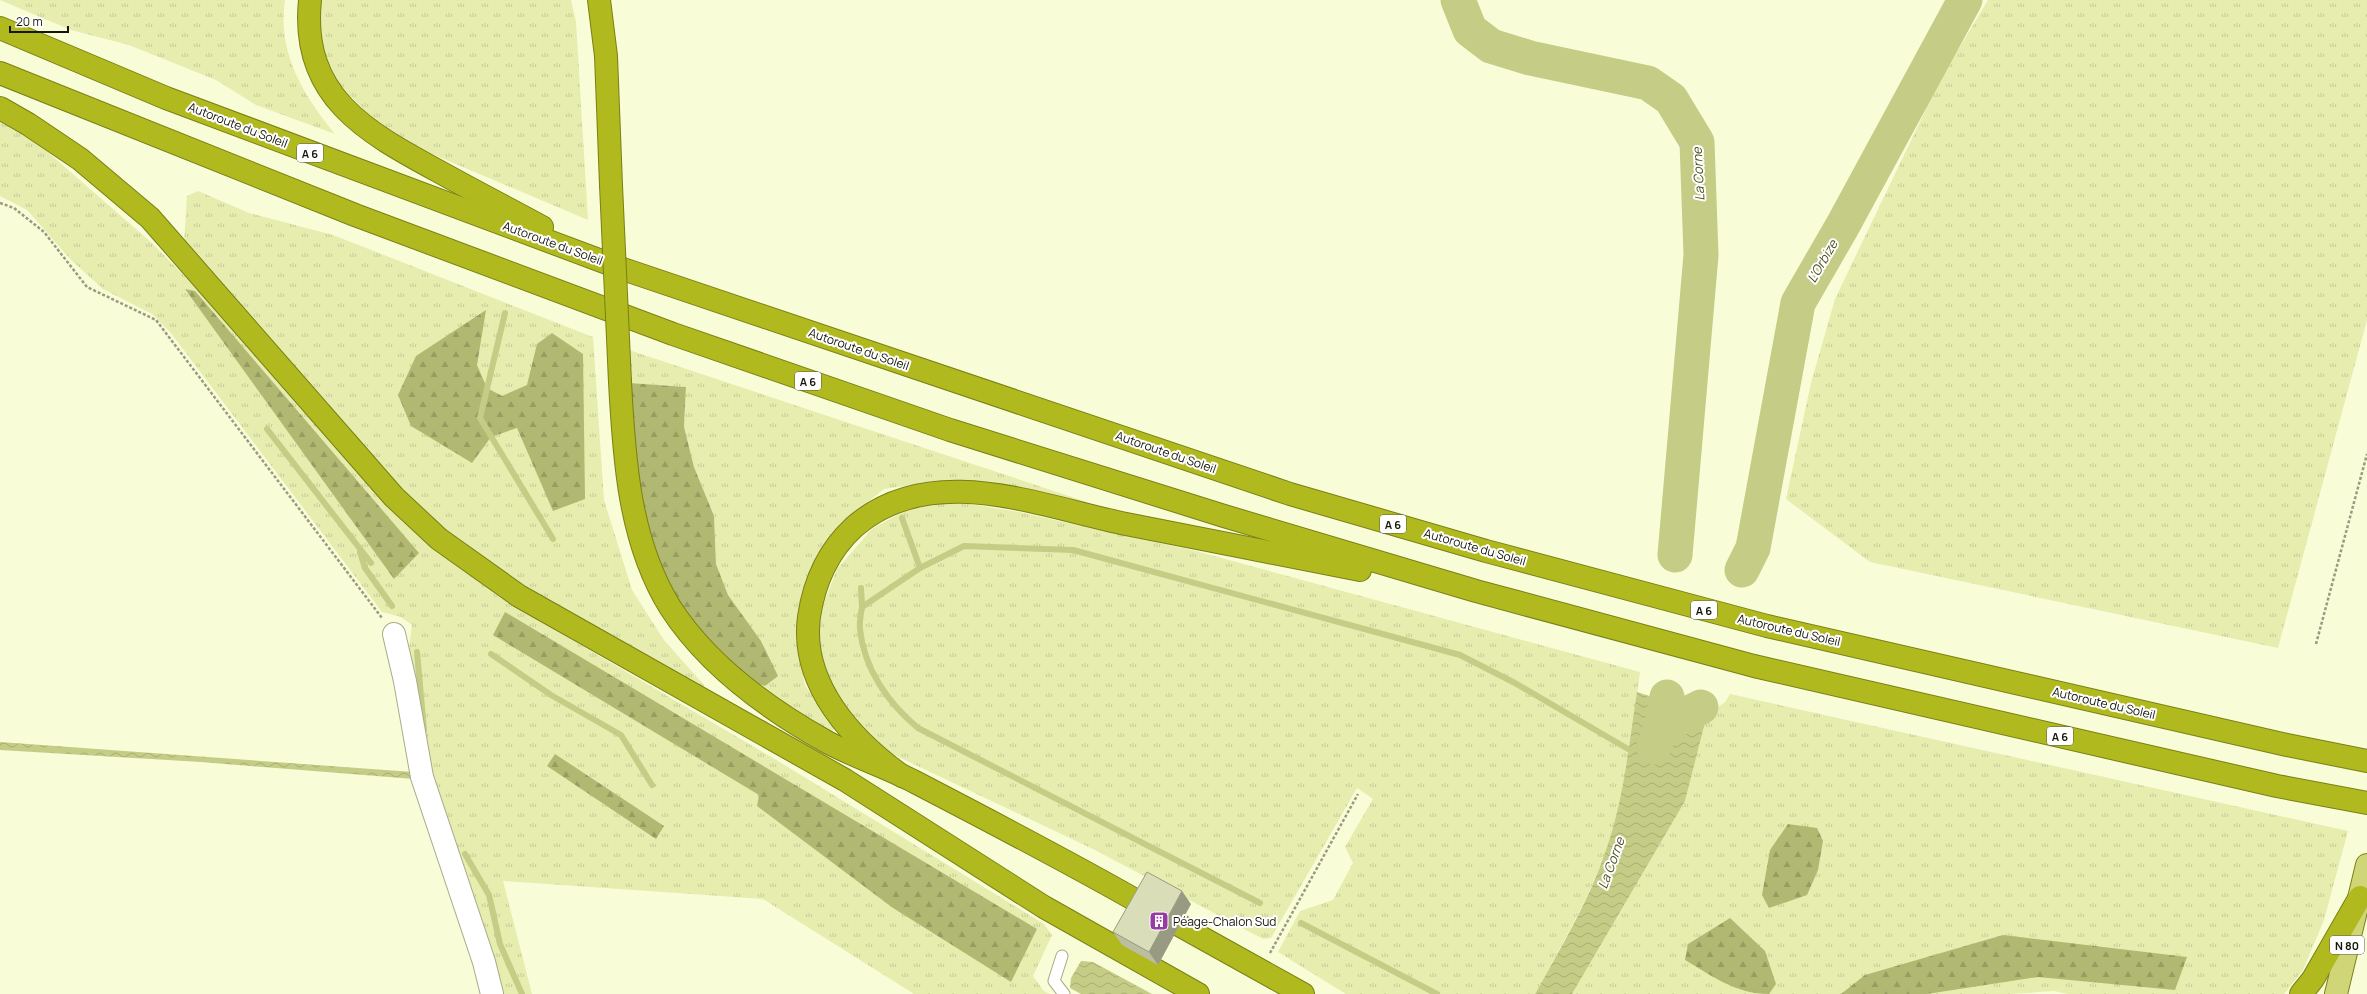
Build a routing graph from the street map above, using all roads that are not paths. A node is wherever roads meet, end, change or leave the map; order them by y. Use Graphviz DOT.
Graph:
graph roads {
  1 [pos="310,0"];
  2 [pos="585,0"];
  3 [pos="599,0"];
  4 [pos="0,28"];
  5 [pos="0,73"];
  6 [pos="0,108"];
  7 [pos="605,183"];
  8 [pos="623,269"];
  9 [pos="613,380"];
  10 [pos="1505,599"];
  11 [pos="394,634"];
  12 [pos="2367,761"];
  13 [pos="902,776"];
  14 [pos="845,780"];
  15 [pos="2367,803"];
  16 [pos="2366,868"];
  17 [pos="2360,897"];
  18 [pos="1145,905"];
  19 [pos="1062,956"];
  20 [pos="1296,990"];
  21 [pos="492,994"];
  22 [pos="1064,994"];
  23 [pos="1198,994"];
  24 [pos="2301,994"];
  25 [pos="2336,994"];
  26 [pos="2349,994"];
  1 -- 8 [label="highway"];
  2 -- 7 [label="highway"];
  3 -- 7 [label="highway"];
  4 -- 8 [label="highway, Autoroute du Soleil / A 6"];
  5 -- 10 [label="highway, A 6"];
  6 -- 14 [label="highway"];
  7 -- 9 [label="highway"];
  8 -- 12 [label="highway, Autoroute du Soleil / A 6"];
  9 -- 13 [label="highway"];
  9 -- 14 [label="highway"];
  10 -- 13 [label="highway"];
  10 -- 15 [label="highway, A 6"];
  11 -- 21 [label="street"];
  13 -- 18 [label="highway"];
  14 -- 23 [label="highway"];
  16 -- 17 [label="main road, N 80"];
  17 -- 24 [label="highway"];
  17 -- 25 [label="main road, N 80"];
  17 -- 26 [label="main road, N 80"];
  19 -- 22 [label="lane"];
  20 -- 20 [label="highway"];
}
